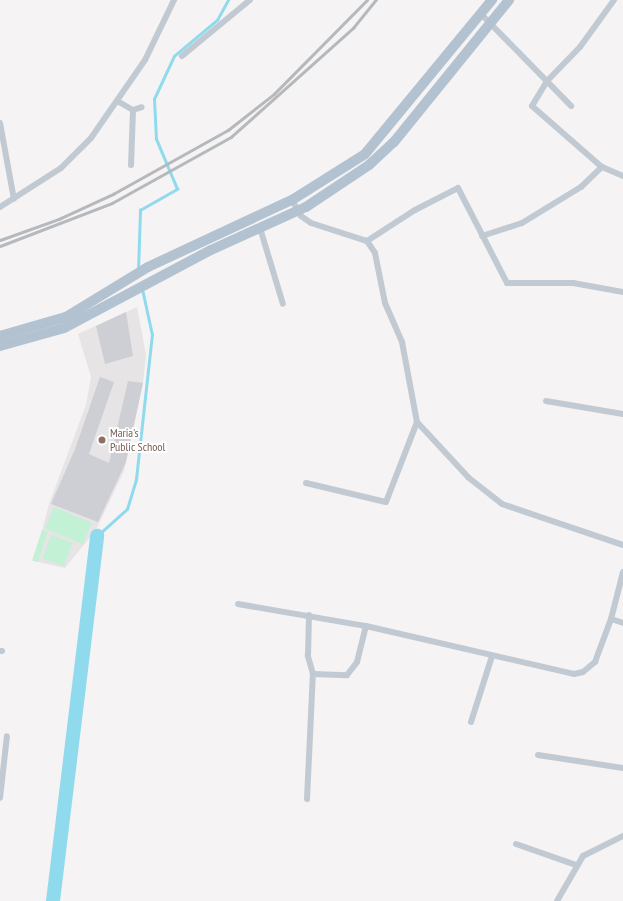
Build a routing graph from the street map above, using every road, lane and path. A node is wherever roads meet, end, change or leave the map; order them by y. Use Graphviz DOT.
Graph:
graph roads {
  1 [pos="174,0"];
  2 [pos="250,0"];
  3 [pos="492,0"];
  4 [pos="509,0"];
  5 [pos="614,0"];
  6 [pos="481,14"];
  7 [pos="491,23"];
  8 [pos="182,56"];
  9 [pos="547,81"];
  10 [pos="118,102"];
  11 [pos="571,106"];
  12 [pos="142,108"];
  13 [pos="133,110"];
  14 [pos="0,122"];
  15 [pos="131,165"];
  16 [pos="602,168"];
  17 [pos="623,176"];
  18 [pos="14,199"];
  19 [pos="292,200"];
  20 [pos="0,207"];
  21 [pos="297,211"];
  22 [pos="260,228"];
  23 [pos="482,236"];
  24 [pos="367,242"];
  25 [pos="623,292"];
  26 [pos="283,304"];
  27 [pos="0,336"];
  28 [pos="0,346"];
  29 [pos="546,401"];
  30 [pos="623,414"];
  31 [pos="417,422"];
  32 [pos="306,483"];
  33 [pos="623,545"];
  34 [pos="623,572"];
  35 [pos="238,604"];
  36 [pos="309,615"];
  37 [pos="611,619"];
  38 [pos="623,623"];
  39 [pos="366,626"];
  40 [pos="492,656"];
  41 [pos="313,674"];
  42 [pos="471,722"];
  43 [pos="7,736"];
  44 [pos="538,755"];
  45 [pos="623,768"];
  46 [pos="0,798"];
  47 [pos="307,799"];
  48 [pos="623,836"];
  49 [pos="516,844"];
  50 [pos="576,865"];
  51 [pos="557,901"];
  1 -- 10 [label="street"];
  2 -- 8 [label="street"];
  3 -- 6 [label="main road"];
  4 -- 7 [label="main road"];
  5 -- 9 [label="street"];
  6 -- 7 [label="street"];
  6 -- 19 [label="main road"];
  7 -- 9 [label="street"];
  7 -- 21 [label="main road"];
  9 -- 11 [label="street"];
  9 -- 16 [label="street"];
  10 -- 13 [label="street"];
  10 -- 18 [label="street"];
  12 -- 13 [label="street"];
  13 -- 15 [label="street"];
  14 -- 18 [label="street"];
  16 -- 17 [label="street"];
  16 -- 23 [label="street"];
  18 -- 20 [label="street"];
  19 -- 21 [label="street"];
  19 -- 27 [label="main road"];
  21 -- 22 [label="main road"];
  21 -- 24 [label="street"];
  22 -- 26 [label="street"];
  22 -- 28 [label="main road"];
  23 -- 24 [label="street"];
  23 -- 25 [label="street"];
  24 -- 31 [label="street"];
  29 -- 30 [label="street"];
  31 -- 32 [label="street"];
  31 -- 33 [label="street"];
  34 -- 37 [label="street"];
  35 -- 36 [label="street"];
  36 -- 39 [label="street"];
  36 -- 41 [label="street"];
  37 -- 38 [label="street"];
  37 -- 40 [label="street"];
  39 -- 40 [label="street"];
  39 -- 41 [label="street"];
  40 -- 42 [label="street"];
  41 -- 47 [label="street"];
  43 -- 46 [label="street"];
  44 -- 45 [label="street"];
  48 -- 50 [label="street"];
  49 -- 50 [label="street"];
  50 -- 51 [label="street"];
}
